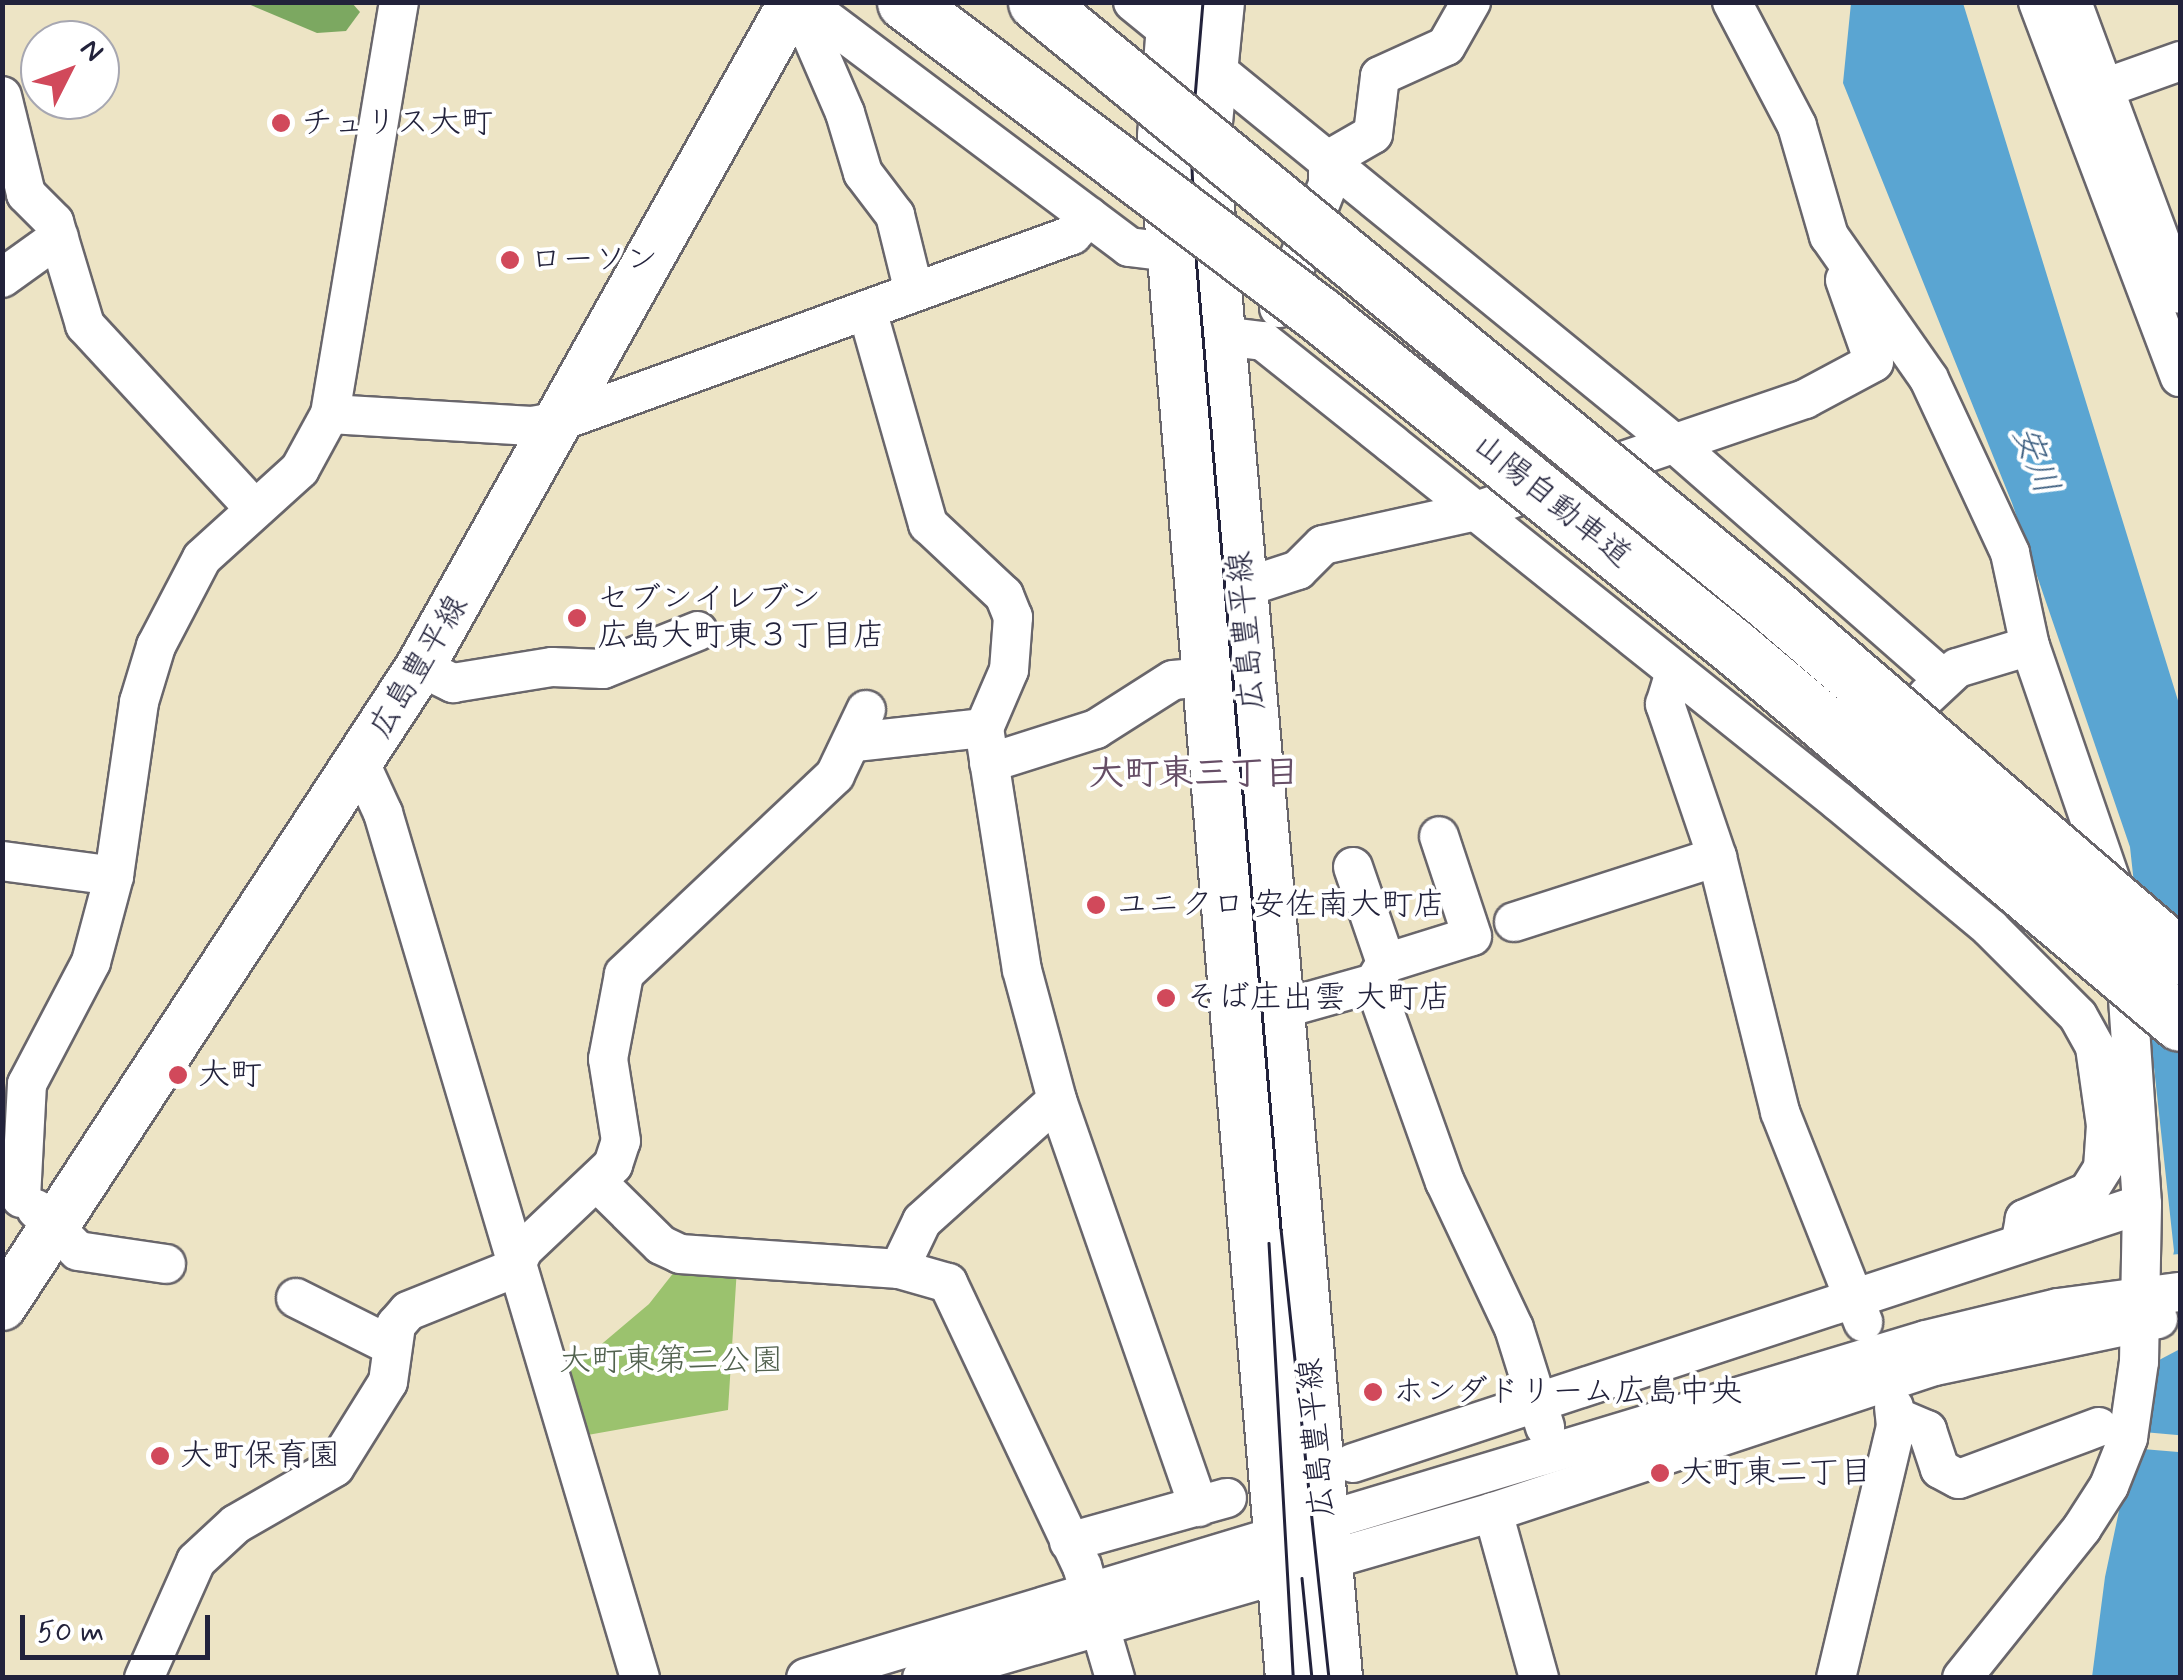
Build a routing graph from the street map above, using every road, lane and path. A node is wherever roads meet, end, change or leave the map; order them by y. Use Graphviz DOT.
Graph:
graph roads {
  1 [pos="399,2"];
  2 [pos="798,2"];
  3 [pos="905,2"];
  4 [pos="1036,2"];
  5 [pos="1220,2"];
  6 [pos="1471,2"];
  7 [pos="1732,2"];
  8 [pos="2038,2"];
  9 [pos="2072,2"];
  10 [pos="1158,12"];
  11 [pos="2180,61"];
  12 [pos="1210,65"];
  13 [pos="2102,89"];
  14 [pos="2,96"];
  15 [pos="1328,160"];
  16 [pos="12,177"];
  17 [pos="1089,217"];
  18 [pos="59,236"];
  19 [pos="1829,236"];
  20 [pos="1170,252"];
  21 [pos="2177,275"];
  22 [pos="2,278"];
  23 [pos="914,292"];
  24 [pos="867,310"];
  25 [pos="1242,339"];
  26 [pos="2180,377"];
  27 [pos="330,414"];
  28 [pos="560,421"];
  29 [pos="1675,444"];
  30 [pos="254,508"];
  31 [pos="1476,511"];
  32 [pos="1243,588"];
  33 [pos="698,632"];
  34 [pos="2030,646"];
  35 [pos="420,668"];
  36 [pos="1675,672"];
  37 [pos="1211,677"];
  38 [pos="1942,678"];
  39 [pos="986,746"];
  40 [pos="360,763"];
  41 [pos="1839,802"];
  42 [pos="1439,836"];
  43 [pos="1717,857"];
  44 [pos="2,861"];
  45 [pos="1353,867"];
  46 [pos="114,876"];
  47 [pos="1514,922"];
  48 [pos="2180,958"];
  49 [pos="1380,973"];
  50 [pos="1278,1010"];
  51 [pos="2180,1023"];
  52 [pos="1057,1100"];
  53 [pos="598,1183"];
  54 [pos="2142,1204"];
  55 [pos="25,1206"];
  56 [pos="2020,1244"];
  57 [pos="166,1264"];
  58 [pos="514,1268"];
  59 [pos="898,1269"];
  60 [pos="296,1298"];
  61 [pos="2,1306"];
  62 [pos="2157,1307"];
  63 [pos="1859,1312"];
  64 [pos="392,1346"];
  65 [pos="1538,1404"];
  66 [pos="2099,1427"];
  67 [pos="1553,1452"];
  68 [pos="1353,1463"];
  69 [pos="1493,1512"];
  70 [pos="1326,1540"];
  71 [pos="1069,1542"];
  72 [pos="1276,1554"];
  73 [pos="1093,1609"];
  74 [pos="144,1678"];
  75 [pos="640,1678"];
  76 [pos="806,1678"];
  77 [pos="922,1678"];
  78 [pos="1115,1678"];
  79 [pos="1290,1678"];
  80 [pos="1338,1678"];
  81 [pos="1539,1678"];
  82 [pos="1836,1678"];
  83 [pos="1962,1678"];
  1 -- 27 [label="street"];
  2 -- 17 [label="street"];
  2 -- 23 [label="street"];
  2 -- 28 [label="main road, 広島豊平線"];
  3 -- 51 [label="highway, 山陽自動車道, bridge"];
  4 -- 48 [label="highway, 山陽自動車道, bridge"];
  5 -- 12 [label="main road, 広島豊平線"];
  6 -- 15 [label="street"];
  7 -- 19 [label="street"];
  8 -- 26 [label="street"];
  9 -- 13 [label="street"];
  10 -- 12 [label="street"];
  10 -- 20 [label="main road, 広島豊平線"];
  11 -- 13 [label="street"];
  12 -- 15 [label="street"];
  12 -- 25 [label="main road, 広島豊平線"];
  13 -- 21 [label="street"];
  14 -- 16 [label="street"];
  15 -- 25 [label="street"];
  15 -- 29 [label="street"];
  16 -- 18 [label="street"];
  17 -- 20 [label="street"];
  17 -- 23 [label="street"];
  18 -- 22 [label="street"];
  18 -- 30 [label="street"];
  19 -- 29 [label="street"];
  19 -- 34 [label="street"];
  20 -- 37 [label="main road, 広島豊平線"];
  23 -- 24 [label="street"];
  24 -- 28 [label="street"];
  24 -- 39 [label="street"];
  25 -- 31 [label="street"];
  25 -- 32 [label="main road, 広島豊平線"];
  27 -- 28 [label="street"];
  27 -- 30 [label="street"];
  28 -- 35 [label="main road, 広島豊平線"];
  29 -- 31 [label="street"];
  29 -- 38 [label="street"];
  30 -- 46 [label="street"];
  31 -- 32 [label="street"];
  31 -- 36 [label="street"];
  32 -- 50 [label="main road, 広島豊平線"];
  33 -- 35 [label="street"];
  34 -- 38 [label="street"];
  34 -- 54 [label="street"];
  35 -- 40 [label="main road, 広島豊平線"];
  36 -- 41 [label="street"];
  36 -- 43 [label="street"];
  37 -- 39 [label="street"];
  37 -- 72 [label="main road, 広島豊平線"];
  38 -- 41 [label="street"];
  39 -- 52 [label="street"];
  39 -- 53 [label="street"];
  40 -- 55 [label="main road, 広島豊平線"];
  40 -- 58 [label="street"];
  41 -- 56 [label="street"];
  42 -- 49 [label="street"];
  43 -- 47 [label="street"];
  43 -- 63 [label="street"];
  44 -- 46 [label="street"];
  45 -- 49 [label="street"];
  46 -- 55 [label="street"];
  49 -- 50 [label="street"];
  49 -- 65 [label="street"];
  50 -- 70 [label="main road, 広島豊平線"];
  52 -- 59 [label="street"];
  52 -- 71 [label="street"];
  53 -- 58 [label="street"];
  53 -- 59 [label="street"];
  54 -- 56 [label="street"];
  54 -- 62 [label="street"];
  55 -- 57 [label="street"];
  55 -- 61 [label="main road, 広島豊平線"];
  56 -- 63 [label="street"];
  58 -- 64 [label="street"];
  58 -- 75 [label="street"];
  59 -- 71 [label="street"];
  60 -- 64 [label="street"];
  62 -- 67 [label="street"];
  62 -- 69 [label="street"];
  62 -- 83 [label="street"];
  63 -- 65 [label="street"];
  64 -- 74 [label="street"];
  65 -- 67 [label="street"];
  65 -- 68 [label="street"];
  66 -- 82 [label="street"];
  67 -- 70 [label="street"];
  69 -- 70 [label="street"];
  69 -- 81 [label="street"];
  70 -- 72 [label="street"];
  70 -- 80 [label="main road, 広島豊平線"];
  71 -- 73 [label="street"];
  72 -- 73 [label="street"];
  72 -- 79 [label="main road, 広島豊平線"];
  73 -- 76 [label="street"];
  73 -- 77 [label="street"];
  73 -- 78 [label="street"];
}
